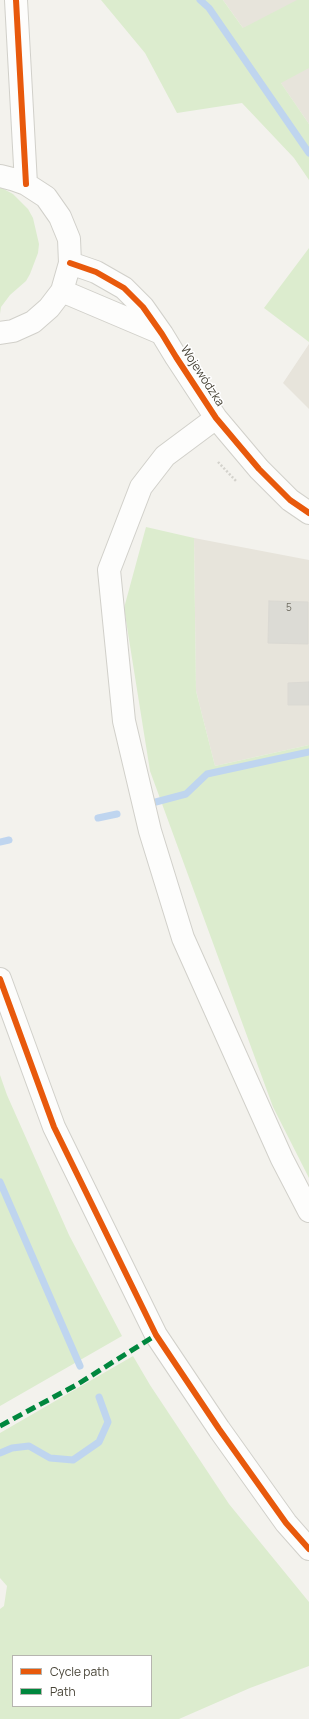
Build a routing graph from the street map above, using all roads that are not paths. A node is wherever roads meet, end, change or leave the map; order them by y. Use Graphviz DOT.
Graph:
graph roads {
  1 [pos="16,0"];
  2 [pos="0,176"];
  3 [pos="26,184"];
  4 [pos="70,263"];
  5 [pos="62,291"];
  6 [pos="0,333"];
  7 [pos="162,334"];
  8 [pos="216,418"];
  9 [pos="309,513"];
  10 [pos="0,979"];
  11 [pos="309,1211"];
  12 [pos="309,1549"];
  1 -- 3 [label="street"];
  2 -- 3 [label="street"];
  3 -- 4 [label="street"];
  4 -- 5 [label="street"];
  4 -- 7 [label="street, Wojewódzka"];
  5 -- 6 [label="street"];
  5 -- 7 [label="street"];
  7 -- 8 [label="street, Wojewódzka"];
  8 -- 9 [label="street, Wojewódzka"];
  8 -- 11 [label="street"];
  10 -- 12 [label="street"];
}
